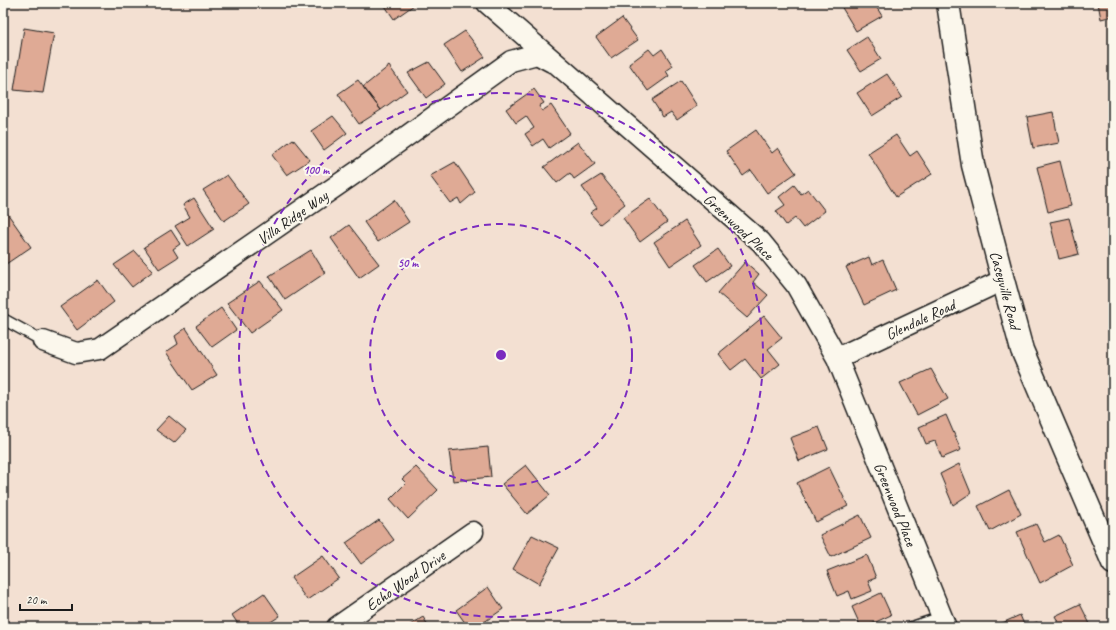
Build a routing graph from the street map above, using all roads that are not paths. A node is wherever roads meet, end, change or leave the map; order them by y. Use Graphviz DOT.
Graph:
graph roads {
  1 [pos="486,3"];
  2 [pos="948,3"];
  3 [pos="556,64"];
  4 [pos="1003,280"];
  5 [pos="3,319"];
  6 [pos="43,341"];
  7 [pos="837,358"];
  8 [pos="473,532"];
  9 [pos="1113,563"];
  10 [pos="944,622"];
  11 [pos="337,627"];
  12 [pos="912,627"];
  1 -- 3 [label="street, Greenwood Place"];
  2 -- 4 [label="street, Caseyville Road"];
  3 -- 6 [label="street, Villa Ridge Way"];
  3 -- 7 [label="street, Greenwood Place"];
  4 -- 7 [label="street, Glendale Road"];
  4 -- 9 [label="street, Caseyville Road"];
  5 -- 6 [label="lane"];
  7 -- 10 [label="street, Greenwood Place"];
  8 -- 11 [label="street, Echo Wood Drive"];
  10 -- 12 [label="lane"];
}
